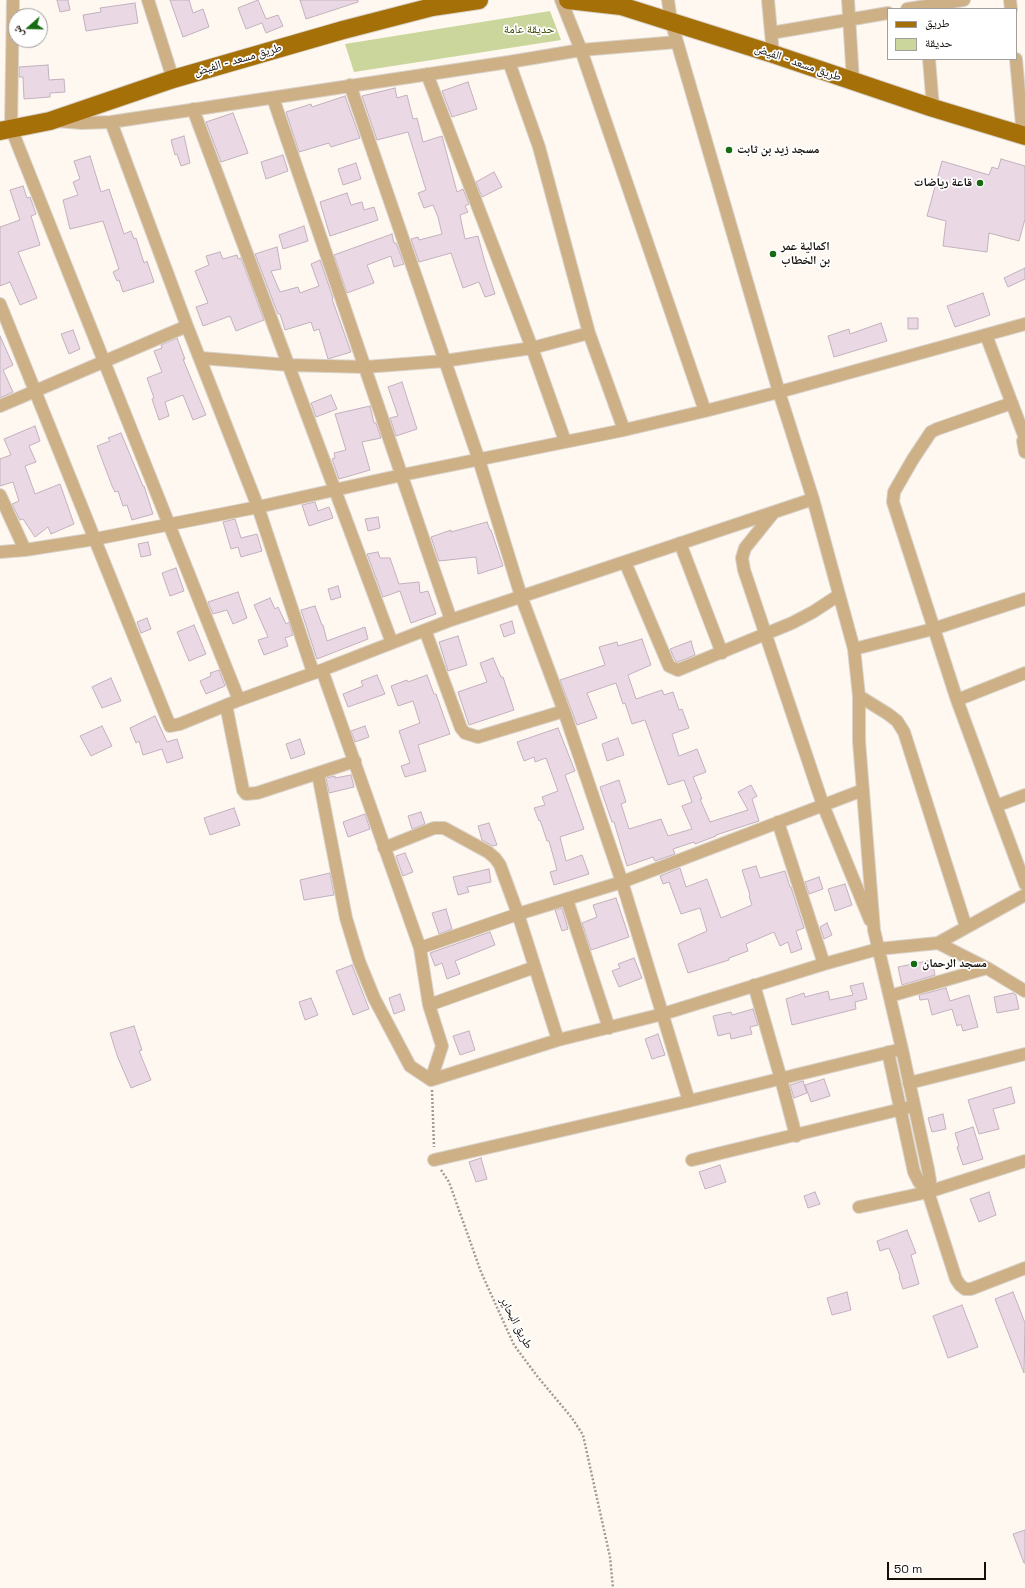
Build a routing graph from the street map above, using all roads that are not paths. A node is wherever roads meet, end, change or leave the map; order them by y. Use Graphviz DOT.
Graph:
graph roads {
  1 [pos="13,0"];
  2 [pos="148,0"];
  3 [pos="479,0"];
  4 [pos="561,0"];
  5 [pos="568,0"];
  6 [pos="668,0"];
  7 [pos="768,0"];
  8 [pos="848,0"];
  9 [pos="964,0"];
  10 [pos="925,5"];
  11 [pos="912,8"];
  12 [pos="887,12"];
  13 [pos="850,20"];
  14 [pos="670,21"];
  15 [pos="771,33"];
  16 [pos="677,42"];
  17 [pos="581,50"];
  18 [pos="773,54"];
  19 [pos="929,60"];
  20 [pos="1016,60"];
  21 [pos="509,62"];
  22 [pos="427,74"];
  23 [pos="173,78"];
  24 [pos="853,81"];
  25 [pos="350,86"];
  26 [pos="273,98"];
  27 [pos="933,108"];
  28 [pos="194,109"];
  29 [pos="50,121"];
  30 [pos="111,122"];
  31 [pos="5,130"];
  32 [pos="1024,136"];
  33 [pos="0,304"];
  34 [pos="1025,324"];
  35 [pos="187,326"];
  36 [pos="589,333"];
  37 [pos="986,335"];
  38 [pos="532,348"];
  39 [pos="200,358"];
  40 [pos="104,361"];
  41 [pos="444,361"];
  42 [pos="289,365"];
  43 [pos="365,368"];
  44 [pos="35,391"];
  45 [pos="779,392"];
  46 [pos="1012,403"];
  47 [pos="0,406"];
  48 [pos="705,411"];
  49 [pos="624,430"];
  50 [pos="1025,438"];
  51 [pos="565,441"];
  52 [pos="1025,452"];
  53 [pos="479,460"];
  54 [pos="402,475"];
  55 [pos="335,490"];
  56 [pos="0,495"];
  57 [pos="813,499"];
  58 [pos="258,507"];
  59 [pos="774,512"];
  60 [pos="169,524"];
  61 [pos="95,539"];
  62 [pos="680,543"];
  63 [pos="25,550"];
  64 [pos="0,552"];
  65 [pos="626,562"];
  66 [pos="838,595"];
  67 [pos="521,596"];
  68 [pos="1025,599"];
  69 [pos="451,620"];
  70 [pos="933,629"];
  71 [pos="425,630"];
  72 [pos="765,635"];
  73 [pos="392,643"];
  74 [pos="854,648"];
  75 [pos="722,653"];
  76 [pos="318,671"];
  77 [pos="1025,673"];
  78 [pos="859,696"];
  79 [pos="239,700"];
  80 [pos="957,700"];
  81 [pos="226,705"];
  82 [pos="564,711"];
  83 [pos="355,761"];
  84 [pos="318,774"];
  85 [pos="863,790"];
  86 [pos="1025,795"];
  87 [pos="822,805"];
  88 [pos="996,806"];
  89 [pos="778,822"];
  90 [pos="384,848"];
  91 [pos="622,882"];
  92 [pos="1025,884"];
  93 [pos="1025,895"];
  94 [pos="567,900"];
  95 [pos="518,914"];
  96 [pos="966,927"];
  97 [pos="874,930"];
  98 [pos="938,943"];
  99 [pos="420,948"];
  100 [pos="878,949"];
  101 [pos="824,964"];
  102 [pos="535,967"];
  103 [pos="987,968"];
  104 [pos="754,985"];
  105 [pos="1025,991"];
  106 [pos="890,996"];
  107 [pos="429,1005"];
  108 [pos="663,1014"];
  109 [pos="609,1028"];
  110 [pos="558,1040"];
  111 [pos="902,1049"];
  112 [pos="888,1052"];
  113 [pos="1025,1054"];
  114 [pos="781,1079"];
  115 [pos="431,1080"];
  116 [pos="910,1083"];
  117 [pos="689,1101"];
  118 [pos="914,1106"];
  119 [pos="899,1110"];
  120 [pos="796,1136"];
  121 [pos="434,1160"];
  122 [pos="692,1160"];
  123 [pos="1025,1161"];
  124 [pos="928,1192"];
  125 [pos="859,1207"];
  126 [pos="1025,1268"];
  1 -- 31 [label="street"];
  2 -- 23 [label="street"];
  3 -- 23 [label="main road, طريق مسعد - الفيض"];
  4 -- 17 [label="street"];
  5 -- 14 [label="main road, طريق مسعد - الفيض"];
  6 -- 14 [label="street"];
  7 -- 15 [label="street"];
  8 -- 13 [label="street"];
  9 -- 10 [label="street"];
  10 -- 11 [label="street"];
  12 -- 13 [label="street"];
  13 -- 15 [label="street"];
  13 -- 24 [label="street"];
  14 -- 16 [label="street"];
  14 -- 18 [label="main road, طريق مسعد - الفيض"];
  15 -- 18 [label="street"];
  16 -- 17 [label="street"];
  16 -- 45 [label="street"];
  17 -- 21 [label="street"];
  17 -- 48 [label="street"];
  18 -- 24 [label="main road, طريق مسعد - الفيض"];
  19 -- 27 [label="street"];
  20 -- 32 [label="street"];
  21 -- 22 [label="street"];
  21 -- 36 [label="street"];
  22 -- 25 [label="street"];
  22 -- 38 [label="street"];
  23 -- 29 [label="main road, طريق مسعد - الفيض"];
  24 -- 27 [label="main road, طريق مسعد - الفيض"];
  25 -- 26 [label="street"];
  25 -- 41 [label="street"];
  26 -- 28 [label="street"];
  26 -- 43 [label="street"];
  27 -- 32 [label="main road, طريق مسعد - الفيض"];
  28 -- 30 [label="street"];
  28 -- 42 [label="street"];
  29 -- 30 [label="street"];
  29 -- 31 [label="main road, طريق مسعد - الفيض"];
  30 -- 35 [label="street"];
  31 -- 40 [label="street"];
  33 -- 44 [label="street"];
  34 -- 37 [label="street"];
  35 -- 39 [label="street"];
  35 -- 40 [label="street"];
  36 -- 38 [label="street"];
  36 -- 49 [label="street"];
  37 -- 45 [label="street"];
  37 -- 46 [label="street"];
  38 -- 41 [label="street"];
  38 -- 51 [label="street"];
  39 -- 42 [label="street"];
  39 -- 58 [label="street"];
  40 -- 44 [label="street"];
  40 -- 60 [label="street"];
  41 -- 43 [label="street"];
  41 -- 53 [label="street"];
  42 -- 43 [label="street"];
  42 -- 55 [label="street"];
  43 -- 54 [label="street"];
  44 -- 47 [label="street"];
  44 -- 61 [label="street"];
  45 -- 48 [label="street"];
  45 -- 57 [label="street"];
  46 -- 50 [label="street"];
  46 -- 70 [label="street"];
  48 -- 49 [label="street"];
  49 -- 51 [label="street"];
  50 -- 52 [label="street"];
  51 -- 53 [label="street"];
  53 -- 54 [label="street"];
  53 -- 67 [label="street"];
  54 -- 55 [label="street"];
  54 -- 69 [label="street"];
  55 -- 58 [label="street"];
  55 -- 73 [label="street"];
  56 -- 63 [label="street"];
  57 -- 59 [label="street"];
  57 -- 66 [label="street"];
  58 -- 60 [label="street"];
  58 -- 76 [label="street"];
  59 -- 62 [label="street"];
  59 -- 72 [label="street"];
  60 -- 61 [label="street"];
  60 -- 79 [label="street"];
  61 -- 63 [label="street"];
  61 -- 81 [label="street"];
  62 -- 65 [label="street"];
  62 -- 75 [label="street"];
  63 -- 64 [label="street"];
  65 -- 67 [label="street"];
  65 -- 75 [label="street"];
  66 -- 72 [label="street"];
  66 -- 74 [label="street"];
  67 -- 69 [label="street"];
  67 -- 82 [label="street"];
  68 -- 70 [label="street"];
  69 -- 71 [label="street"];
  70 -- 74 [label="street"];
  70 -- 80 [label="street"];
  71 -- 73 [label="street"];
  71 -- 82 [label="street"];
  72 -- 75 [label="street"];
  72 -- 87 [label="street"];
  73 -- 76 [label="street"];
  74 -- 78 [label="street"];
  76 -- 79 [label="street"];
  76 -- 83 [label="street"];
  77 -- 80 [label="street"];
  78 -- 85 [label="street"];
  78 -- 96 [label="street"];
  79 -- 81 [label="street"];
  80 -- 88 [label="street"];
  81 -- 84 [label="street"];
  82 -- 91 [label="street"];
  83 -- 84 [label="street"];
  83 -- 90 [label="street"];
  84 -- 115 [label="street"];
  85 -- 87 [label="street"];
  85 -- 97 [label="street"];
  86 -- 88 [label="street"];
  87 -- 89 [label="street"];
  87 -- 97 [label="street"];
  88 -- 92 [label="street"];
  89 -- 91 [label="street"];
  89 -- 101 [label="street"];
  90 -- 95 [label="street"];
  90 -- 99 [label="street"];
  91 -- 94 [label="street"];
  91 -- 108 [label="street"];
  93 -- 96 [label="street"];
  94 -- 95 [label="street"];
  94 -- 109 [label="street"];
  95 -- 99 [label="street"];
  95 -- 102 [label="street"];
  96 -- 98 [label="street"];
  97 -- 100 [label="street"];
  98 -- 100 [label="street"];
  98 -- 103 [label="street"];
  99 -- 107 [label="street"];
  100 -- 101 [label="street"];
  100 -- 106 [label="street"];
  101 -- 104 [label="street"];
  102 -- 107 [label="street"];
  102 -- 110 [label="street"];
  103 -- 105 [label="street"];
  103 -- 106 [label="street"];
  104 -- 108 [label="street"];
  104 -- 114 [label="street"];
  106 -- 111 [label="street"];
  107 -- 115 [label="street"];
  108 -- 109 [label="street"];
  108 -- 117 [label="street"];
  109 -- 110 [label="street"];
  110 -- 115 [label="street"];
  111 -- 112 [label="street"];
  111 -- 116 [label="street"];
  112 -- 114 [label="street"];
  112 -- 119 [label="street"];
  113 -- 116 [label="street"];
  114 -- 117 [label="street"];
  114 -- 120 [label="street"];
  116 -- 118 [label="street"];
  117 -- 121 [label="street"];
  118 -- 119 [label="street"];
  118 -- 124 [label="street"];
  119 -- 120 [label="street"];
  119 -- 124 [label="street"];
  120 -- 122 [label="street"];
  123 -- 124 [label="street"];
  124 -- 125 [label="street"];
  124 -- 126 [label="street"];
}
